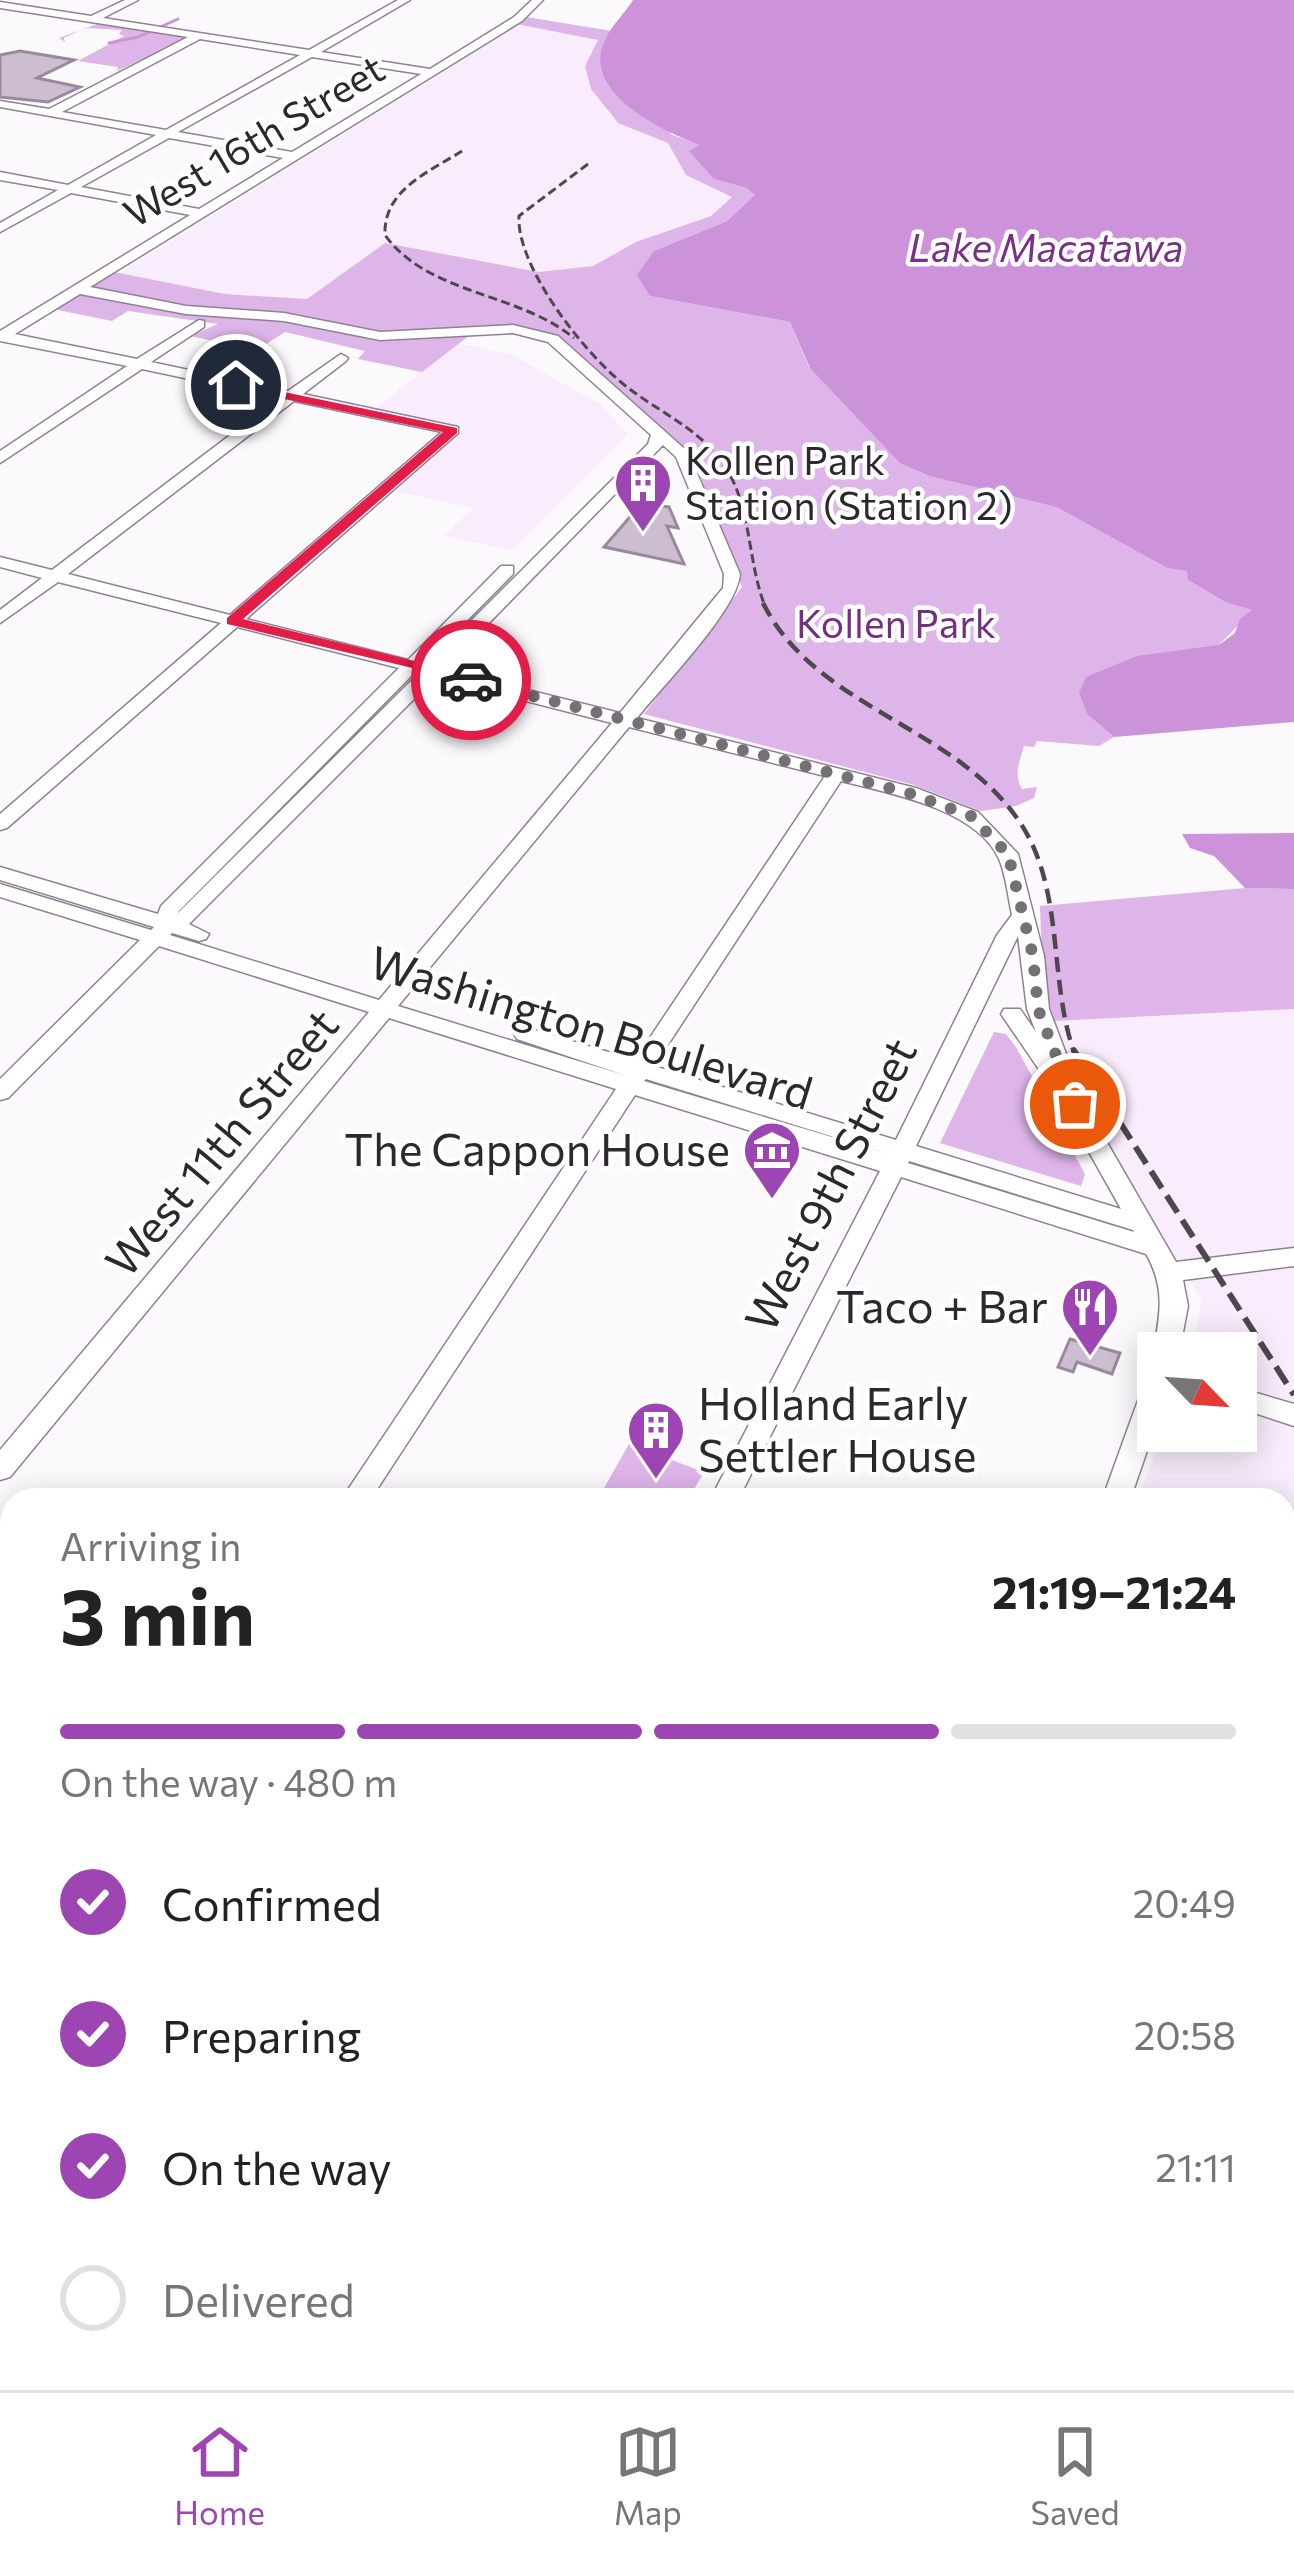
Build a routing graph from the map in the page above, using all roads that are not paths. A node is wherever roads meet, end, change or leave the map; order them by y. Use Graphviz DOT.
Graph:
graph roads {
  1 [pos="133,0"];
  2 [pos="405,0"];
  3 [pos="536,0"];
  4 [pos="0,5"];
  5 [pos="91,20"];
  6 [pos="197,37"];
  7 [pos="311,54"];
  8 [pos="430,73"];
  9 [pos="0,104"];
  10 [pos="50,112"];
  11 [pos="166,134"];
  12 [pos="292,156"];
  13 [pos="0,176"];
  14 [pos="70,189"];
  15 [pos="199,213"];
  16 [pos="0,228"];
  17 [pos="83,285"];
  18 [pos="199,324"];
  19 [pos="1,336"];
  20 [pos="341,358"];
  21 [pos="137,365"];
  22 [pos="290,397"];
  23 [pos="659,434"];
  24 [pos="0,458"];
  25 [pos="0,562"];
  26 [pos="55,576"];
  27 [pos="0,618"];
  28 [pos="232,621"];
  29 [pos="411,664"];
  30 [pos="433,670"];
  31 [pos="625,720"];
  32 [pos="836,774"];
  33 [pos="0,824"];
  34 [pos="0,873"];
  35 [pos="0,890"];
  36 [pos="1024,914"];
  37 [pos="161,932"];
  38 [pos="391,1001"];
  39 [pos="1038,1009"];
  40 [pos="1012,1014"];
  41 [pos="969,1020"];
  42 [pos="635,1077"];
  43 [pos="0,1092"];
  44 [pos="1075,1104"];
  45 [pos="899,1159"];
  46 [pos="1142,1223"];
  47 [pos="1156,1248"];
  48 [pos="1294,1258"];
  49 [pos="1169,1272"];
  50 [pos="1170,1332"];
  51 [pos="1257,1404"];
  52 [pos="1294,1415"];
  53 [pos="1137,1442"];
  54 [pos="0,1469"];
  55 [pos="363,1488"];
  56 [pos="730,1488"];
  57 [pos="1121,1488"];
  1 -- 5 [label="street"];
  2 -- 7 [label="street"];
  3 -- 8 [label="street, West 16th Street"];
  4 -- 5 [label="street"];
  5 -- 6 [label="street"];
  6 -- 7 [label="street"];
  6 -- 10 [label="street"];
  7 -- 8 [label="street"];
  7 -- 11 [label="street"];
  8 -- 12 [label="street, West 16th Street"];
  9 -- 10 [label="street"];
  10 -- 11 [label="street"];
  11 -- 12 [label="street"];
  11 -- 14 [label="street"];
  12 -- 15 [label="street, West 16th Street"];
  13 -- 14 [label="street"];
  14 -- 15 [label="street"];
  14 -- 16 [label="street"];
  15 -- 17 [label="street, West 16th Street"];
  17 -- 19 [label="street, West 16th Street"];
  17 -- 23 [label="street"];
  18 -- 21 [label="street"];
  19 -- 21 [label="street"];
  20 -- 22 [label="street"];
  21 -- 22 [label="street"];
  21 -- 24 [label="street"];
  22 -- 26 [label="street"];
  22 -- 28 [label="street"];
  23 -- 29 [label="street"];
  23 -- 30 [label="street"];
  23 -- 31 [label="street, West 11th Street"];
  25 -- 26 [label="street"];
  26 -- 27 [label="street"];
  26 -- 28 [label="street"];
  28 -- 29 [label="street"];
  28 -- 33 [label="street"];
  29 -- 30 [label="street"];
  29 -- 37 [label="street"];
  30 -- 31 [label="street"];
  30 -- 37 [label="street"];
  31 -- 32 [label="street"];
  31 -- 38 [label="street, West 11th Street"];
  32 -- 36 [label="street"];
  32 -- 42 [label="street"];
  34 -- 37 [label="street, Washington Boulevard"];
  35 -- 37 [label="street, Washington Boulevard"];
  36 -- 39 [label="street"];
  36 -- 41 [label="street, West 9th Street"];
  37 -- 38 [label="street, Washington Boulevard"];
  37 -- 43 [label="street"];
  38 -- 42 [label="street, Washington Boulevard"];
  38 -- 54 [label="street, West 11th Street"];
  39 -- 40 [label="street"];
  39 -- 44 [label="street"];
  40 -- 41 [label="street"];
  40 -- 44 [label="street"];
  41 -- 45 [label="street, West 9th Street"];
  42 -- 45 [label="street, Washington Boulevard"];
  42 -- 55 [label="street"];
  44 -- 46 [label="street"];
  45 -- 46 [label="street, Washington Boulevard"];
  45 -- 47 [label="street, Washington Boulevard"];
  45 -- 56 [label="street, West 9th Street"];
  46 -- 47 [label="street"];
  47 -- 49 [label="street"];
  48 -- 49 [label="street"];
  49 -- 50 [label="street"];
  51 -- 52 [label="street"];
  53 -- 57 [label="street"];
}
